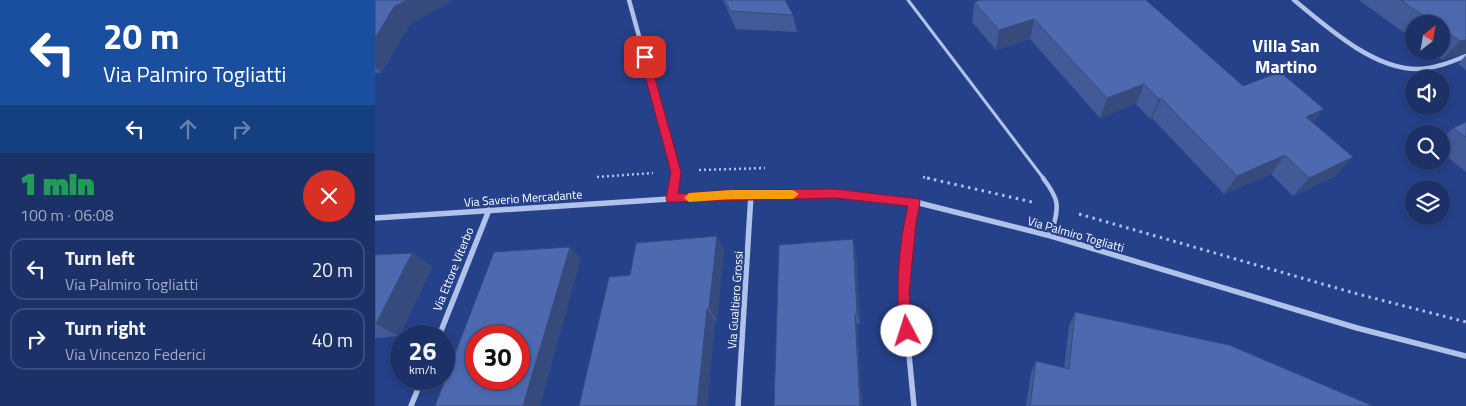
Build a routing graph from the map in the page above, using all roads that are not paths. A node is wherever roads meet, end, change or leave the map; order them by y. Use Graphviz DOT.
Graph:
graph roads {
  1 [pos="629,0"];
  2 [pos="908,0"];
  3 [pos="1294,0"];
  4 [pos="1466,56"];
  5 [pos="751,194"];
  6 [pos="671,199"];
  7 [pos="915,202"];
  8 [pos="489,210"];
  9 [pos="375,218"];
  10 [pos="1051,236"];
  11 [pos="443,325"];
  12 [pos="1466,356"];
  13 [pos="418,390"];
  14 [pos="411,406"];
  15 [pos="738,406"];
  16 [pos="914,406"];
  1 -- 6 [label="street"];
  2 -- 10 [label="lane"];
  3 -- 4 [label="street"];
  5 -- 6 [label="street, Via Palmiro Togliatti"];
  5 -- 7 [label="street, Via Palmiro Togliatti"];
  5 -- 15 [label="street, Via Gualtiero Grossi"];
  6 -- 8 [label="street, Via Saverio Mercadante"];
  7 -- 10 [label="street, Via Palmiro Togliatti"];
  7 -- 16 [label="street"];
  8 -- 9 [label="street, Via Saverio Mercadante"];
  8 -- 11 [label="street, Via Ettore Viterbo"];
  10 -- 12 [label="street, Via Palmiro Togliatti"];
  13 -- 14 [label="street"];
}
